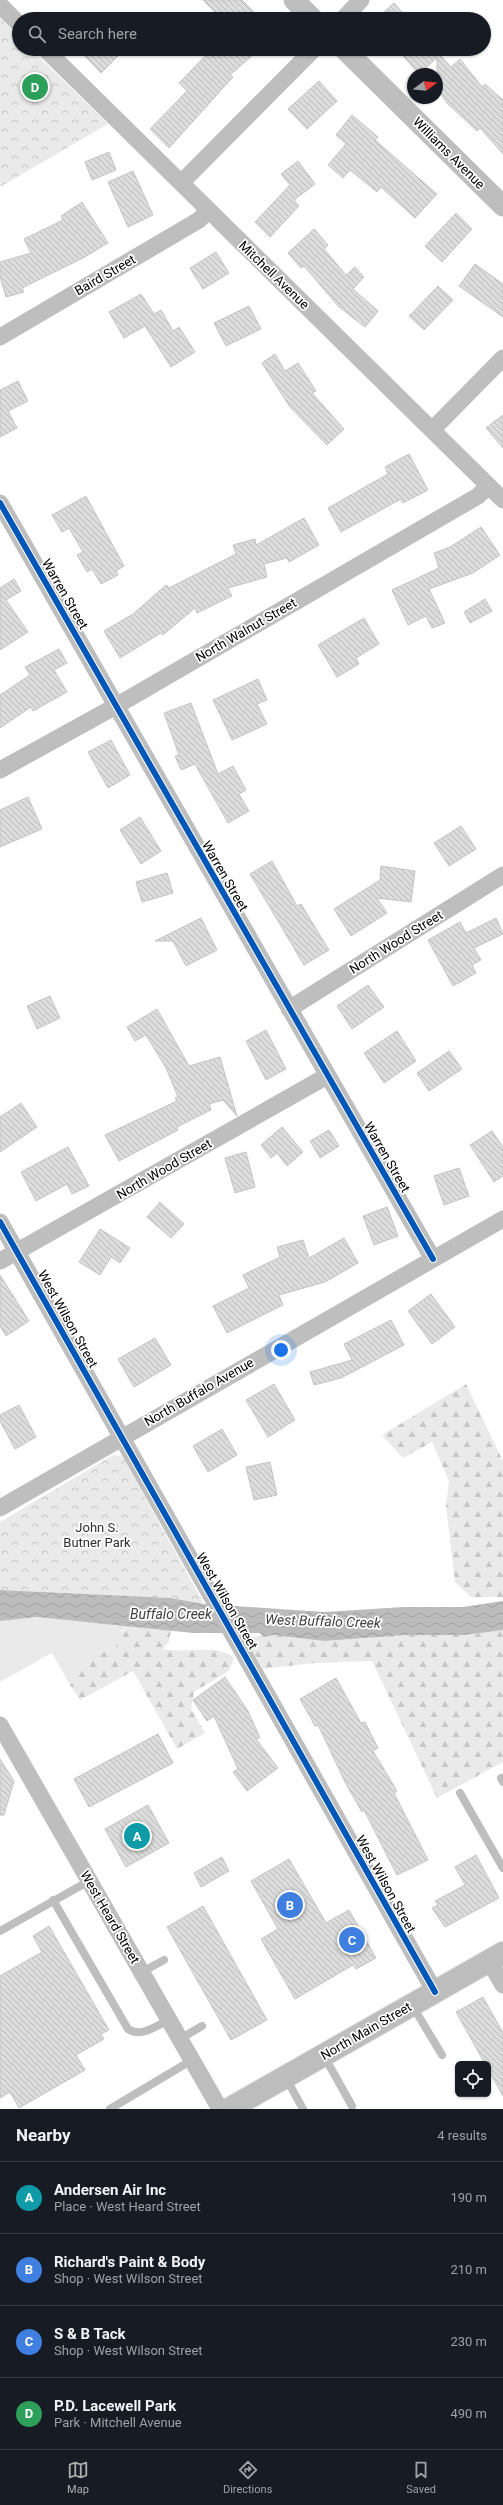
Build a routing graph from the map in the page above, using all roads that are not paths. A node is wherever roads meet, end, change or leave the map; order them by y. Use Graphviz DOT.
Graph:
graph roads {
  1 [pos="294,0"];
  2 [pos="361,0"];
  3 [pos="0,5"];
  4 [pos="306,12"];
  5 [pos="350,12"];
  6 [pos="12,17"];
  7 [pos="52,56"];
  8 [pos="307,56"];
  9 [pos="351,56"];
  10 [pos="181,183"];
  11 [pos="503,206"];
  12 [pos="208,211"];
  13 [pos="0,337"];
  14 [pos="503,358"];
  15 [pos="432,430"];
  16 [pos="488,486"];
  17 [pos="503,500"];
  18 [pos="0,503"];
  19 [pos="116,706"];
  20 [pos="0,770"];
  21 [pos="503,875"];
  22 [pos="289,1009"];
  23 [pos="327,1076"];
  24 [pos="503,1219"];
  25 [pos="0,1222"];
  26 [pos="17,1252"];
  27 [pos="433,1258"];
  28 [pos="0,1261"];
  29 [pos="122,1437"];
  30 [pos="0,1508"];
  31 [pos="0,1725"];
  32 [pos="460,1792"];
  33 [pos="503,1868"];
  34 [pos="89,1881"];
  35 [pos="53,1900"];
  36 [pos="0,1931"];
  37 [pos="496,1957"];
  38 [pos="164,1960"];
  39 [pos="142,1972"];
  40 [pos="503,1985"];
  41 [pos="435,1992"];
  42 [pos="412,2005"];
  43 [pos="169,2020"];
  44 [pos="202,2026"];
  45 [pos="180,2039"];
  46 [pos="442,2055"];
  47 [pos="324,2056"];
  48 [pos="192,2060"];
  49 [pos="285,2077"];
  50 [pos="352,2106"];
  51 [pos="238,2107"];
  52 [pos="110,2109"];
  53 [pos="220,2109"];
  54 [pos="303,2109"];
  1 -- 4 [label="street"];
  2 -- 5 [label="street"];
  3 -- 6 [label="street"];
  7 -- 10 [label="street, Mitchell Avenue"];
  8 -- 10 [label="street"];
  9 -- 11 [label="street, Williams Avenue"];
  10 -- 12 [label="street, Mitchell Avenue"];
  12 -- 13 [label="street, Baird Street"];
  12 -- 15 [label="street, Mitchell Avenue"];
  14 -- 15 [label="street"];
  15 -- 16 [label="street, Mitchell Avenue"];
  16 -- 17 [label="street, Mitchell Avenue"];
  16 -- 19 [label="street, North Walnut Street"];
  18 -- 19 [label="street, Warren Street"];
  19 -- 20 [label="street, North Walnut Street"];
  19 -- 22 [label="street, Warren Street"];
  21 -- 22 [label="street, North Wood Street"];
  22 -- 23 [label="street, Warren Street"];
  23 -- 26 [label="street, North Wood Street"];
  23 -- 27 [label="street, Warren Street"];
  24 -- 27 [label="street, North Buffalo Avenue"];
  25 -- 26 [label="street, West Wilson Street"];
  26 -- 28 [label="street, North Wood Street"];
  26 -- 29 [label="street, West Wilson Street"];
  27 -- 29 [label="street, North Buffalo Avenue"];
  29 -- 30 [label="street, North Buffalo Avenue"];
  29 -- 41 [label="street, West Wilson Street"];
  31 -- 34 [label="street, West Heard Street"];
  32 -- 33 [label="lane"];
  34 -- 35 [label="lane"];
  34 -- 39 [label="street, West Heard Street"];
  35 -- 36 [label="lane"];
  35 -- 43 [label="lane"];
  37 -- 40 [label="street"];
  37 -- 41 [label="main road, North Main Street"];
  38 -- 39 [label="lane"];
  39 -- 43 [label="street, West Heard Street"];
  41 -- 42 [label="main road, North Main Street"];
  42 -- 46 [label="lane"];
  42 -- 47 [label="main road, North Main Street"];
  43 -- 45 [label="street, West Heard Street"];
  44 -- 45 [label="lane"];
  45 -- 48 [label="street, West Heard Street"];
  47 -- 49 [label="main road, North Main Street"];
  47 -- 50 [label="lane"];
  48 -- 52 [label="lane"];
  48 -- 53 [label="street, West Heard Street"];
  49 -- 51 [label="main road, North Main Street"];
  49 -- 54 [label="lane"];
}
